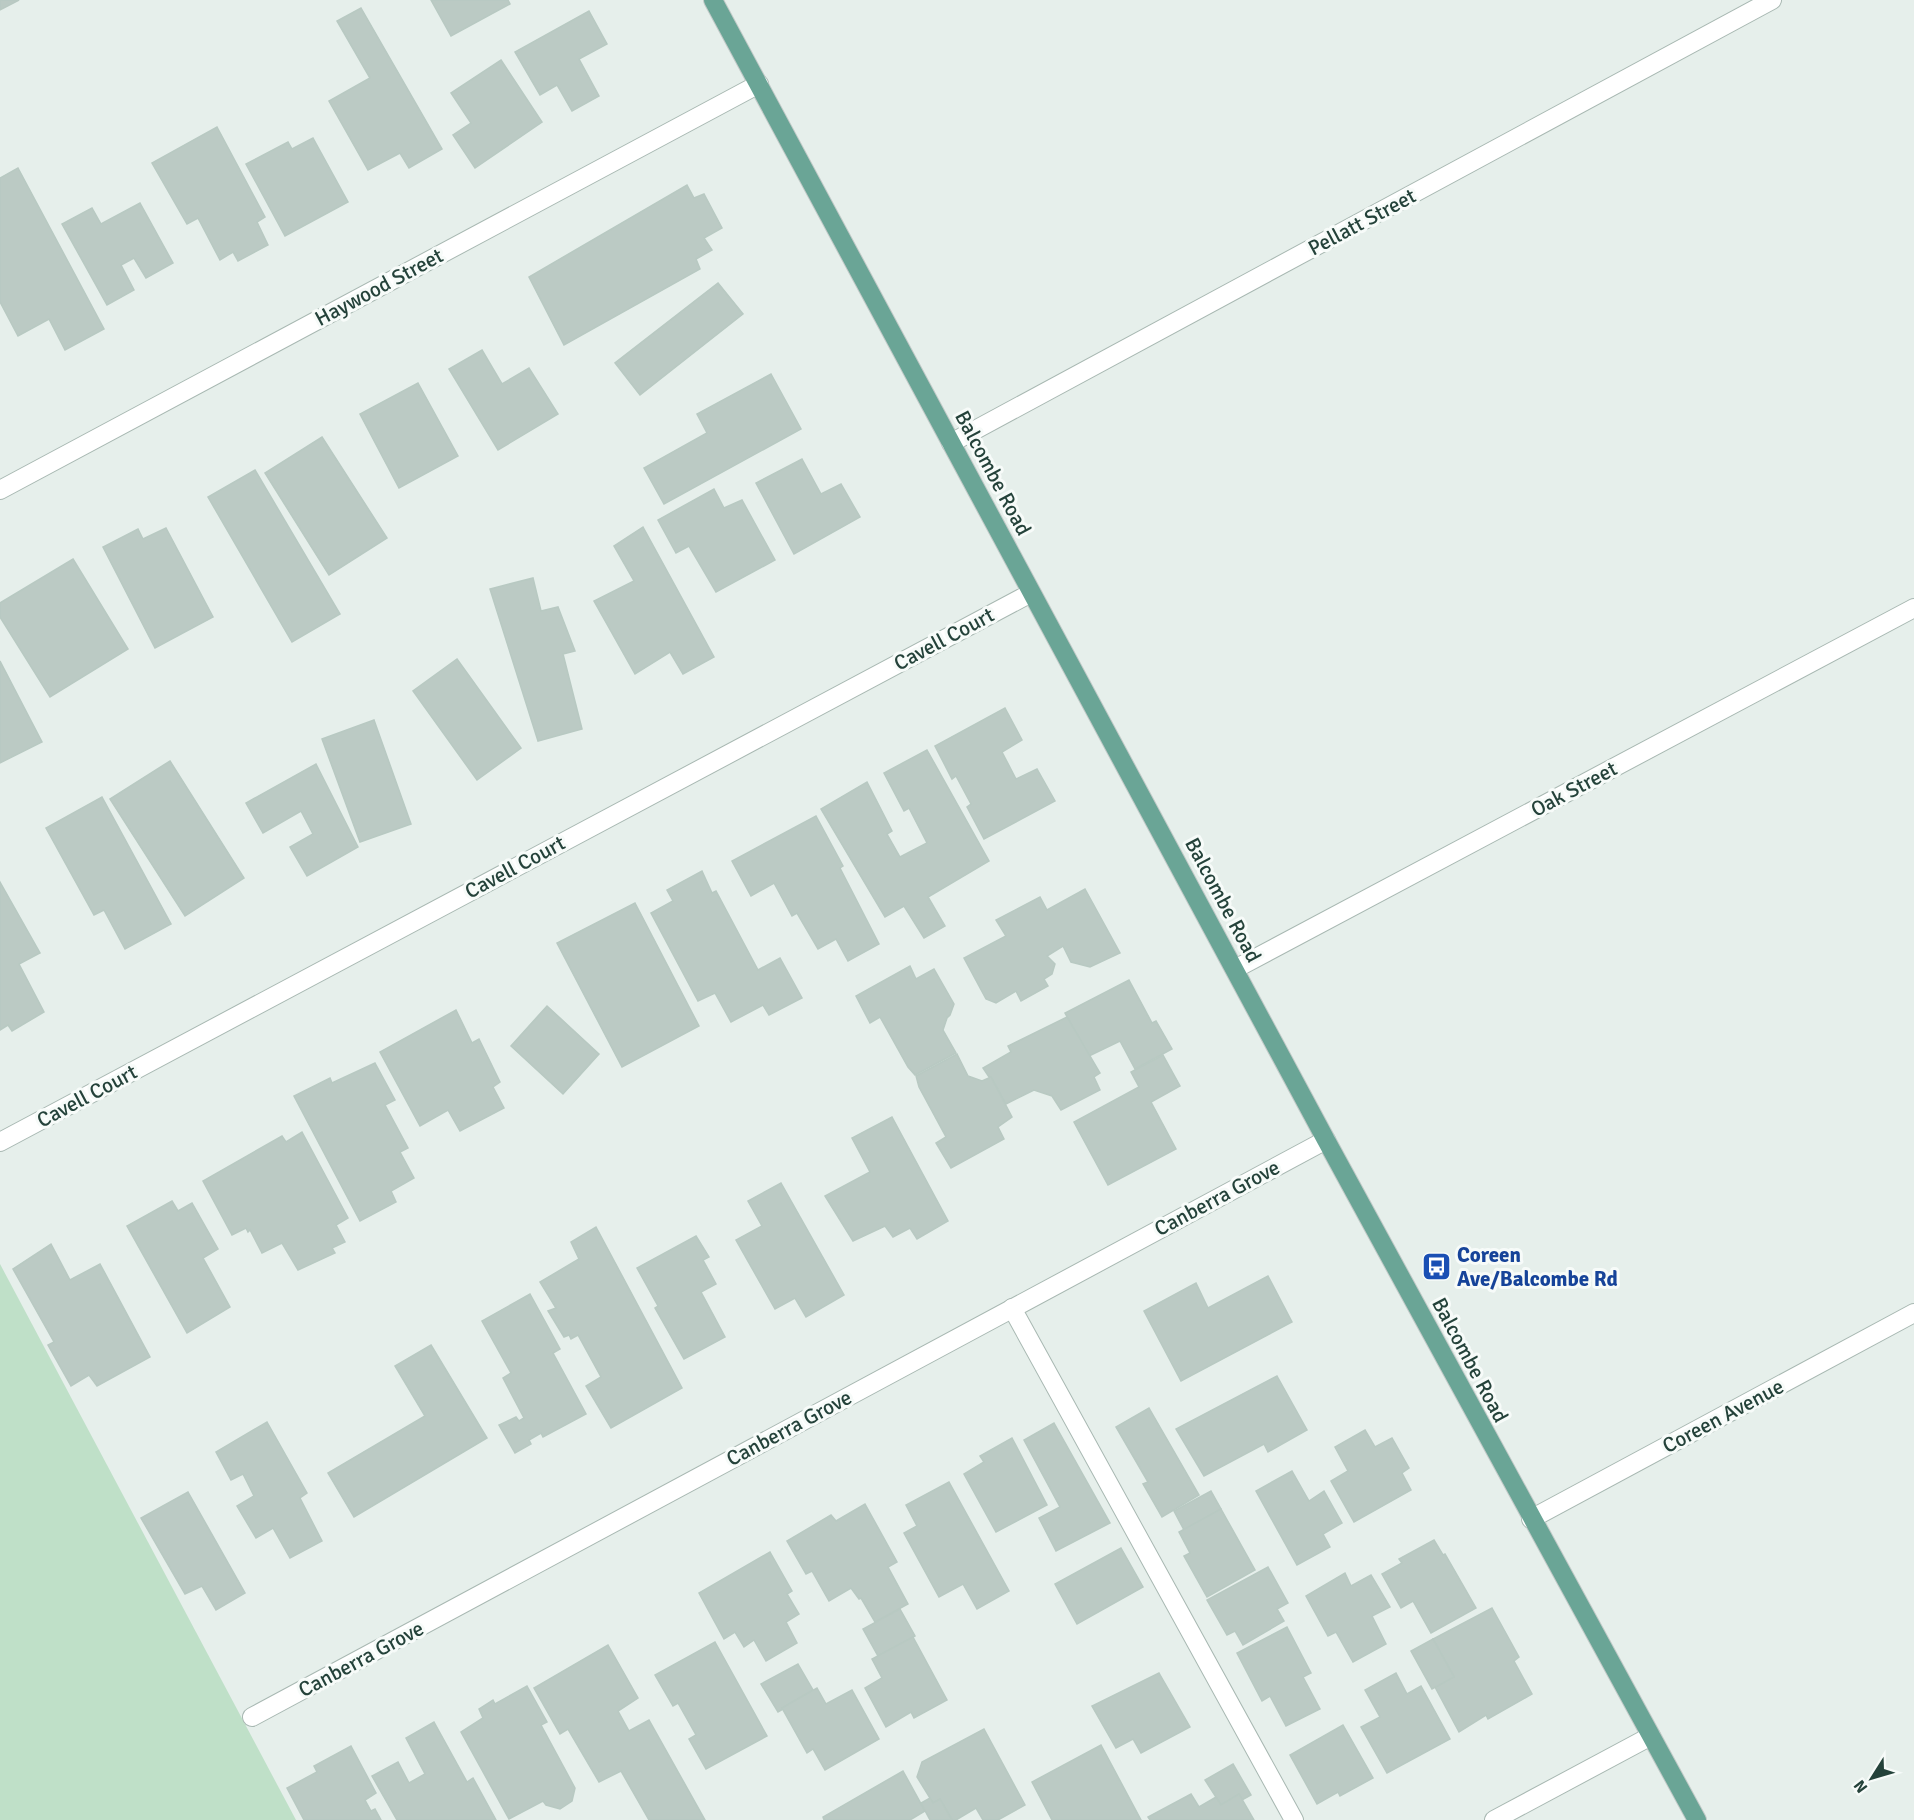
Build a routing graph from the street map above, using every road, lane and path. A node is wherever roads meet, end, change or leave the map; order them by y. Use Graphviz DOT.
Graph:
graph roads {
  1 [pos="713,0"];
  2 [pos="1772,0"];
  3 [pos="759,84"];
  4 [pos="951,443"];
  5 [pos="0,490"];
  6 [pos="1031,593"];
  7 [pos="1914,608"];
  8 [pos="1235,969"];
  9 [pos="1326,1140"];
  10 [pos="0,1142"];
  11 [pos="1012,1308"];
  12 [pos="1914,1312"];
  13 [pos="1531,1520"];
  14 [pos="252,1717"];
  15 [pos="1652,1736"];
  16 [pos="1294,1820"];
  17 [pos="1494,1820"];
  18 [pos="1697,1820"];
  1 -- 3 [label="main road, Balcombe Road"];
  2 -- 4 [label="street, Pellatt Street"];
  3 -- 4 [label="main road, Balcombe Road"];
  3 -- 5 [label="street, Haywood Street"];
  4 -- 6 [label="main road, Balcombe Road"];
  6 -- 8 [label="main road, Balcombe Road"];
  6 -- 10 [label="street, Cavell Court"];
  7 -- 8 [label="street, Oak Street"];
  8 -- 9 [label="main road, Balcombe Road"];
  9 -- 11 [label="street, Canberra Grove"];
  9 -- 13 [label="main road, Balcombe Road"];
  11 -- 14 [label="street, Canberra Grove"];
  11 -- 16 [label="street"];
  12 -- 13 [label="street, Coreen Avenue"];
  13 -- 15 [label="main road, Balcombe Road"];
  15 -- 17 [label="street"];
  15 -- 18 [label="main road, Balcombe Road"];
}
